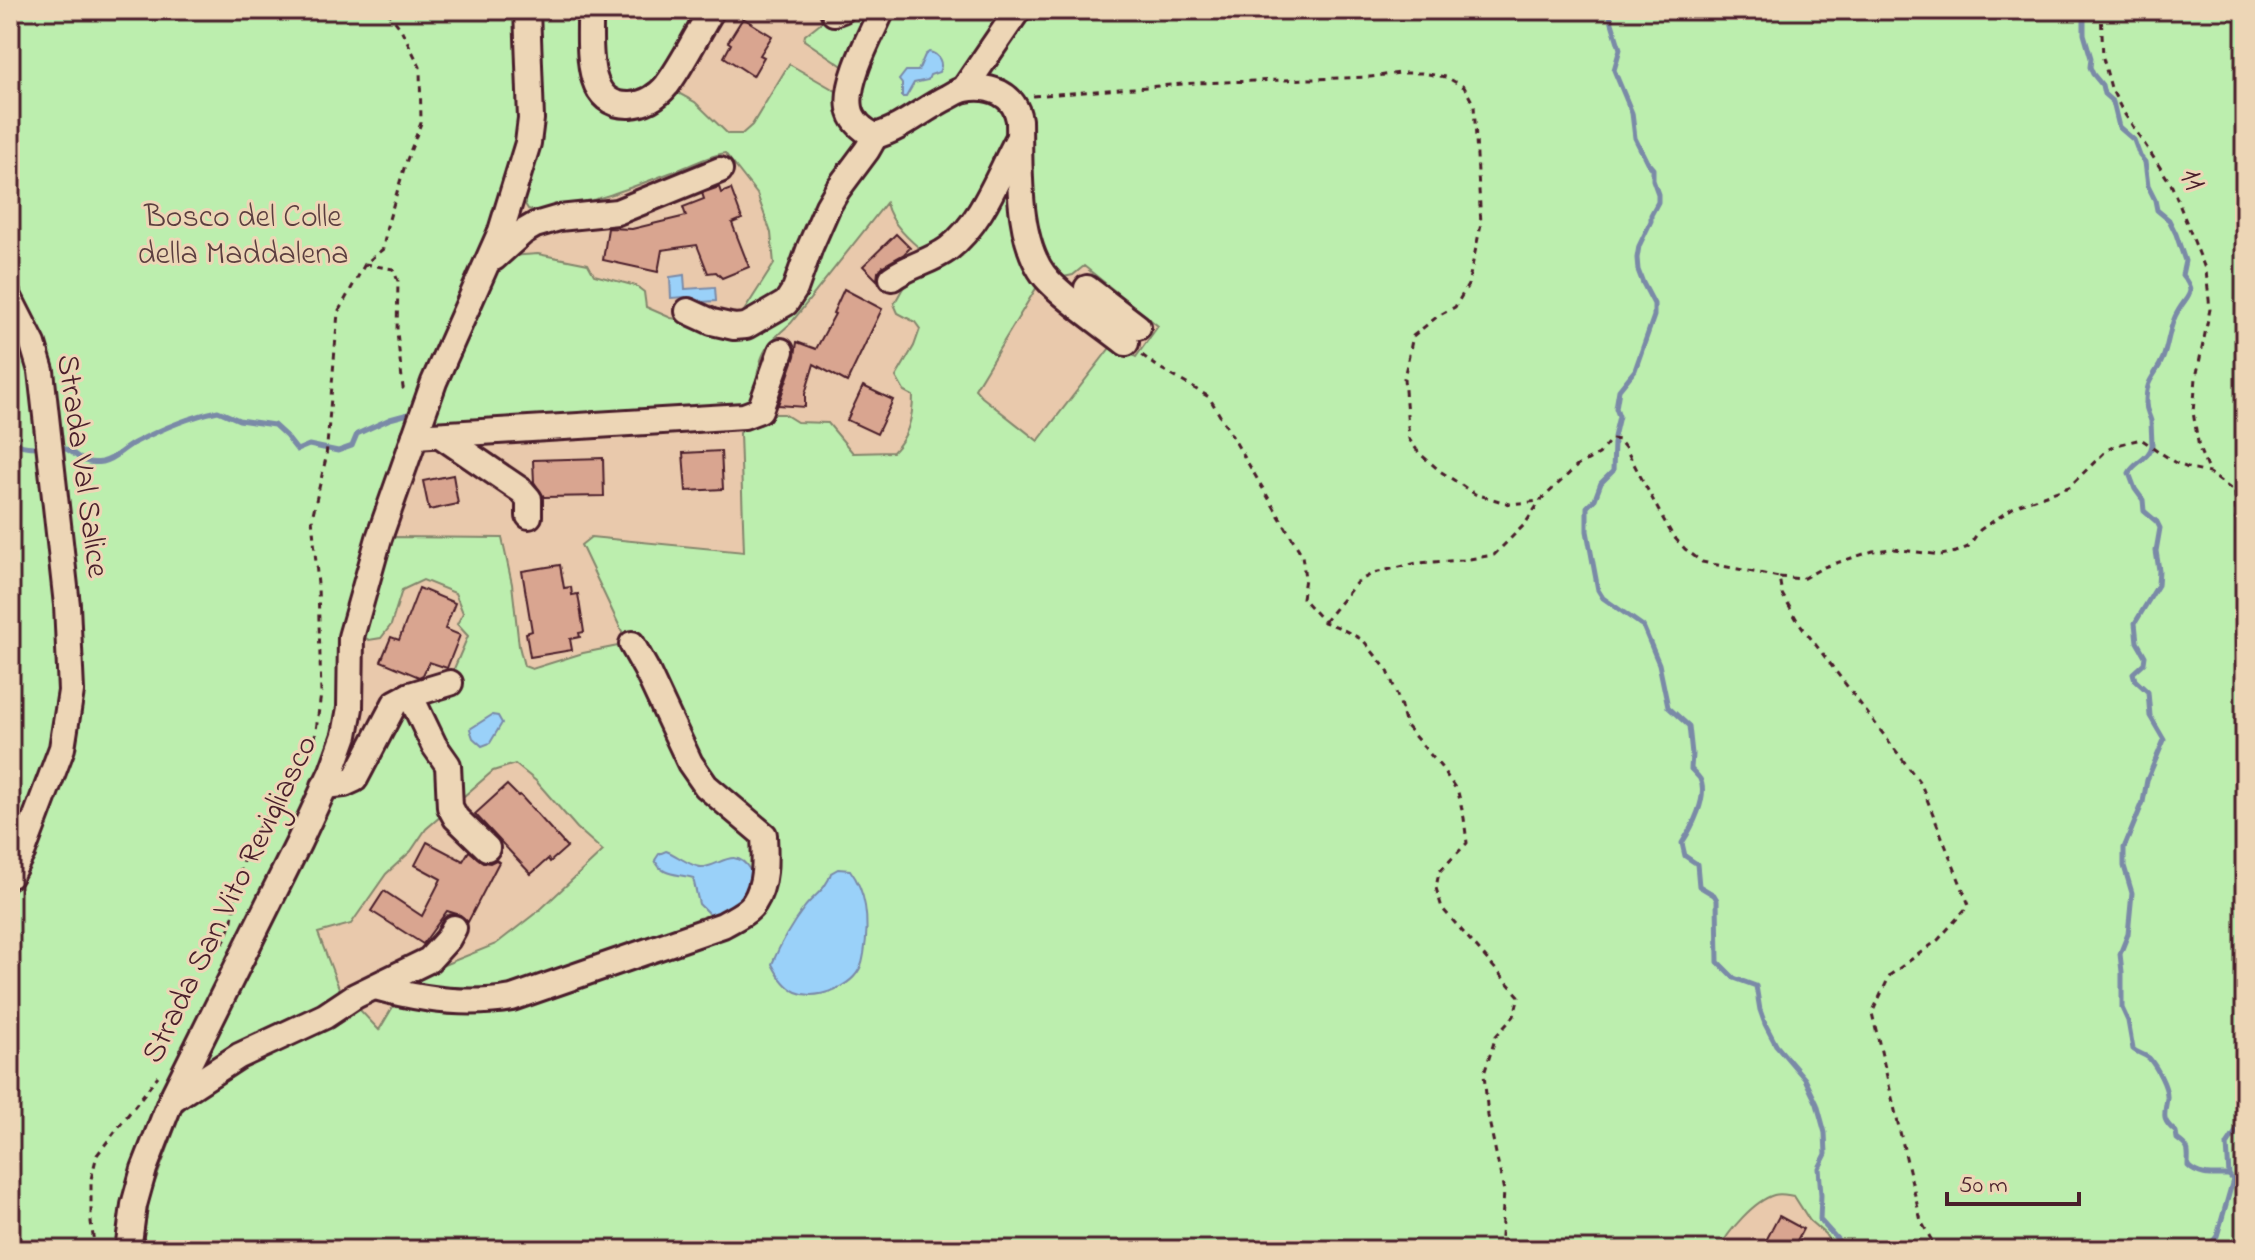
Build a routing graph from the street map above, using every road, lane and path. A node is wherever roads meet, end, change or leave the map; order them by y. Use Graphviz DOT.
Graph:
graph roads {
  1 [pos="386,10"];
  2 [pos="527,10"];
  3 [pos="590,10"];
  4 [pos="712,10"];
  5 [pos="882,10"];
  6 [pos="1018,10"];
  7 [pos="2101,10"];
  8 [pos="964,89"];
  9 [pos="1011,99"];
  10 [pos="875,136"];
  11 [pos="1020,137"];
  12 [pos="720,170"];
  13 [pos="489,262"];
  14 [pos="365,264"];
  15 [pos="892,278"];
  16 [pos="1087,288"];
  17 [pos="10,299"];
  18 [pos="688,311"];
  19 [pos="1132,335"];
  20 [pos="781,351"];
  21 [pos="424,411"];
  22 [pos="440,435"];
  23 [pos="415,436"];
  24 [pos="2209,473"];
  25 [pos="1540,501"];
  26 [pos="529,516"];
  27 [pos="1779,577"];
  28 [pos="2245,598"];
  29 [pos="1324,622"];
  30 [pos="632,644"];
  31 [pos="450,683"];
  32 [pos="410,695"];
  33 [pos="324,786"];
  34 [pos="487,848"];
  35 [pos="10,875"];
  36 [pos="454,928"];
  37 [pos="221,949"];
  38 [pos="375,987"];
  39 [pos="162,1070"];
  40 [pos="171,1100"];
  41 [pos="95,1250"];
  42 [pos="128,1250"];
  43 [pos="1500,1250"];
  44 [pos="1937,1250"];
  1 -- 14 [label="path"];
  2 -- 13 [label="street, Strada San Vito Revigliasco"];
  3 -- 4 [label="street"];
  5 -- 10 [label="street"];
  6 -- 8 [label="street"];
  7 -- 24 [label="path, 11"];
  8 -- 9 [label="street"];
  8 -- 10 [label="street"];
  9 -- 11 [label="street"];
  9 -- 25 [label="path"];
  10 -- 18 [label="street"];
  11 -- 15 [label="street"];
  11 -- 19 [label="street"];
  12 -- 13 [label="street"];
  13 -- 21 [label="street, Strada San Vito Revigliasco"];
  14 -- 21 [label="path"];
  14 -- 37 [label="path"];
  16 -- 19 [label="street"];
  17 -- 35 [label="street, Strada Val Salice"];
  19 -- 29 [label="path"];
  20 -- 22 [label="street"];
  21 -- 23 [label="street, Strada San Vito Revigliasco"];
  22 -- 23 [label="street"];
  22 -- 26 [label="street"];
  23 -- 33 [label="street, Strada San Vito Revigliasco"];
  24 -- 27 [label="path"];
  24 -- 28 [label="path"];
  25 -- 27 [label="path"];
  25 -- 29 [label="path"];
  27 -- 44 [label="path"];
  29 -- 43 [label="path"];
  30 -- 38 [label="street"];
  31 -- 32 [label="street"];
  32 -- 33 [label="street"];
  32 -- 34 [label="street"];
  33 -- 40 [label="street, Strada San Vito Revigliasco"];
  36 -- 38 [label="street"];
  38 -- 40 [label="street"];
  39 -- 41 [label="path"];
  40 -- 42 [label="street, Strada San Vito Revigliasco"];
}
